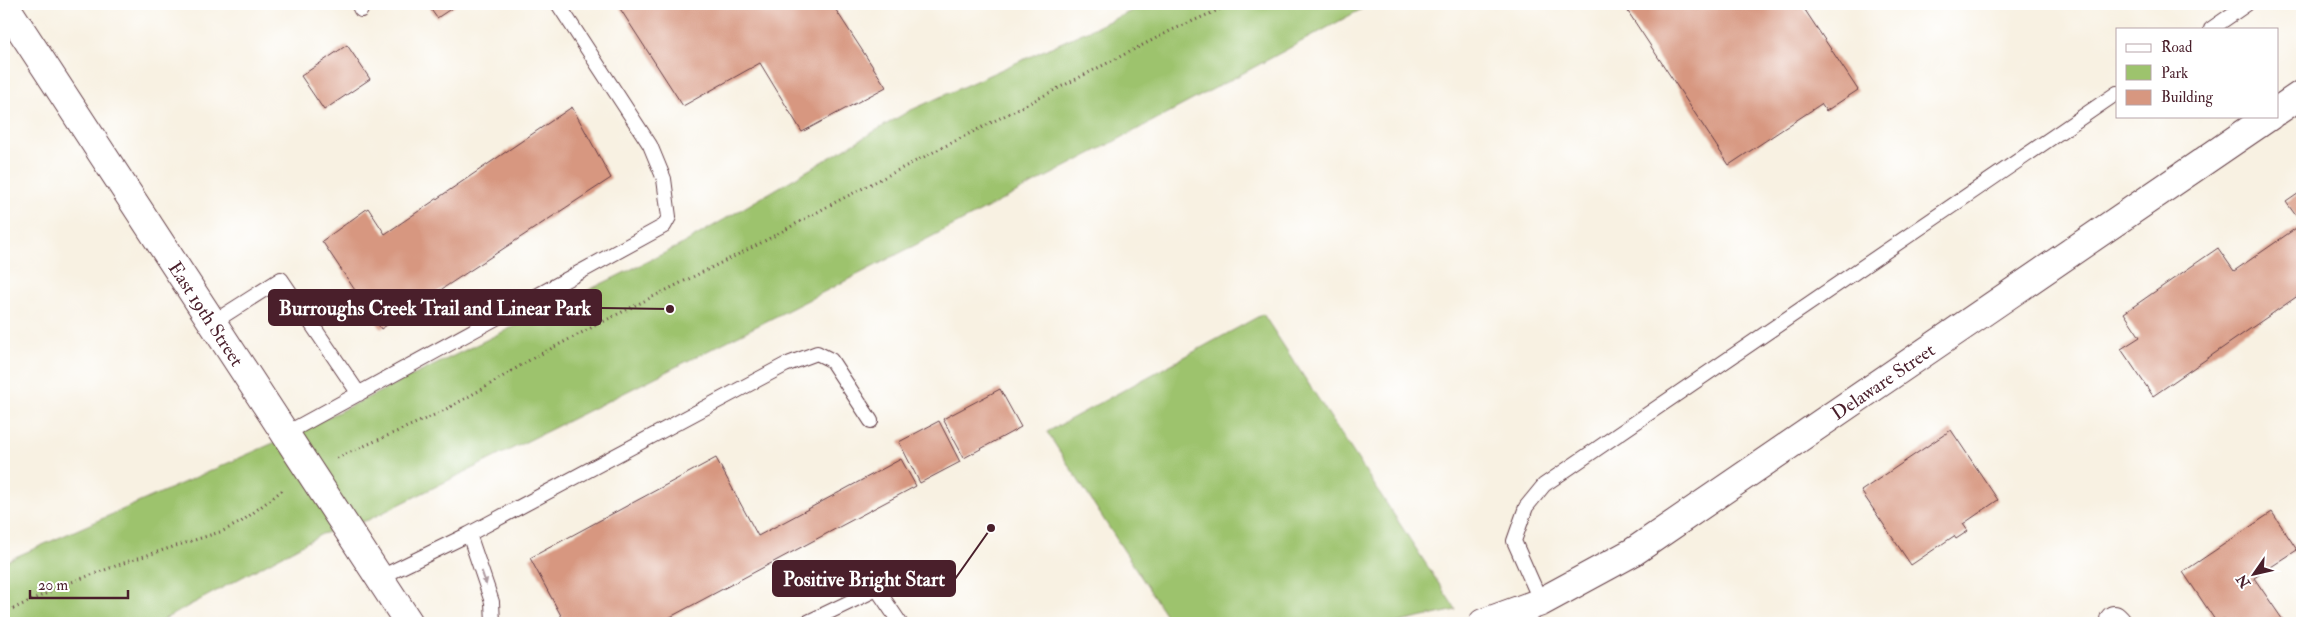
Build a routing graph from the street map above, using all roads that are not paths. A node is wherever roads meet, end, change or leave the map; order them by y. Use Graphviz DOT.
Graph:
graph roads {
  1 [pos="558,4"];
  2 [pos="2247,4"];
  3 [pos="10,10"];
  4 [pos="2212,28"];
  5 [pos="2116,93"];
  6 [pos="2302,94"];
  7 [pos="2278,110"];
  8 [pos="2267,118"];
  9 [pos="212,323"];
  10 [pos="359,394"];
  11 [pos="871,421"];
  12 [pos="285,434"];
  13 [pos="469,534"];
  14 [pos="379,578"];
  15 [pos="1541,602"];
  16 [pos="408,623"];
  17 [pos="493,623"];
  18 [pos="806,623"];
  19 [pos="900,623"];
  20 [pos="1484,623"];
  1 -- 10 [label="lane"];
  2 -- 4 [label="lane"];
  3 -- 9 [label="street, East 19th Street"];
  5 -- 15 [label="lane"];
  6 -- 7 [label="street"];
  8 -- 15 [label="street, Delaware Street"];
  9 -- 10 [label="lane"];
  9 -- 12 [label="street, East 19th Street"];
  10 -- 12 [label="lane"];
  11 -- 13 [label="lane"];
  12 -- 14 [label="street, East 19th Street"];
  13 -- 14 [label="lane"];
  13 -- 17 [label="lane, one-way"];
  14 -- 16 [label="street, East 19th Street"];
  15 -- 20 [label="street, Delaware Street"];
  18 -- 19 [label="lane"];
}
